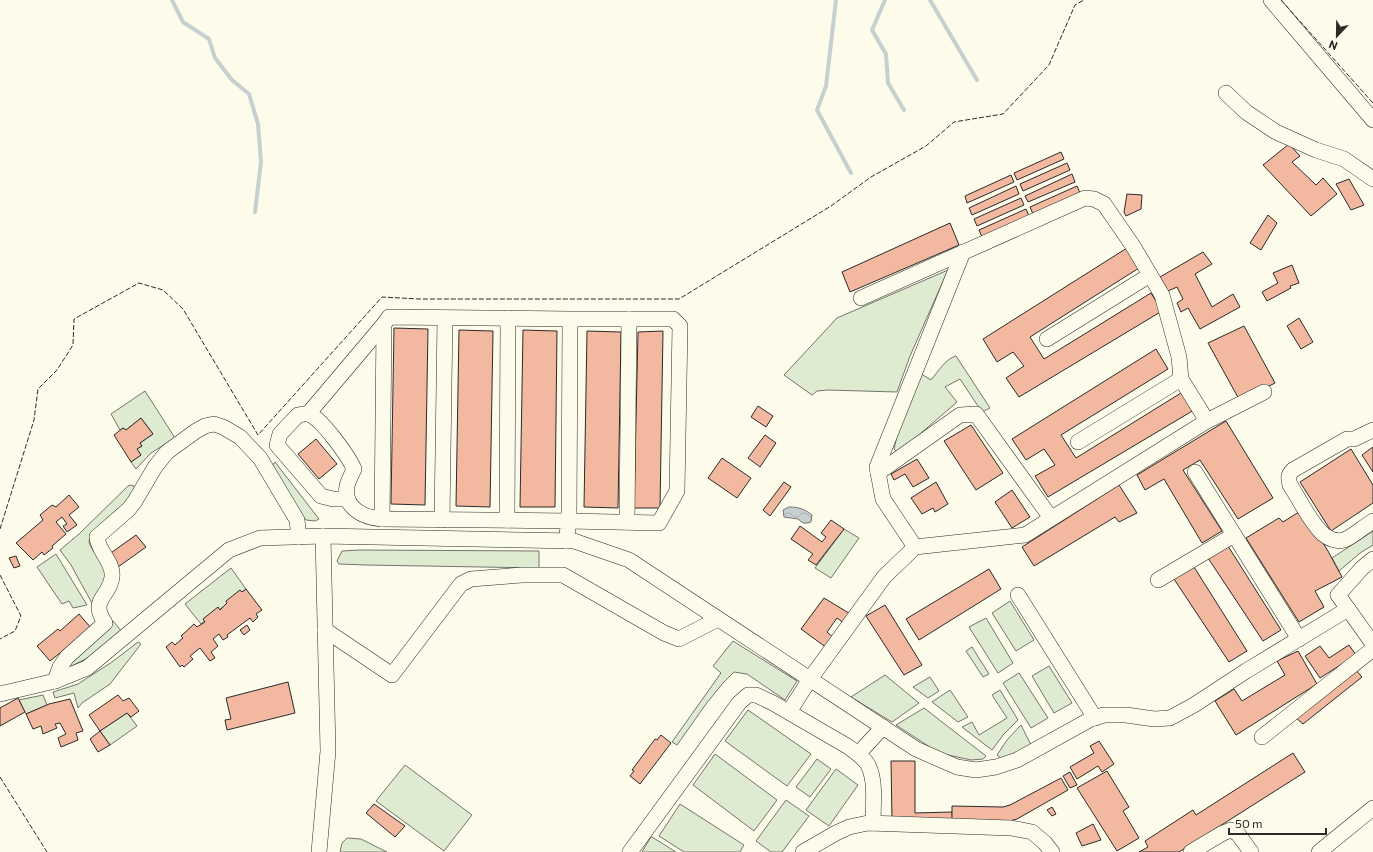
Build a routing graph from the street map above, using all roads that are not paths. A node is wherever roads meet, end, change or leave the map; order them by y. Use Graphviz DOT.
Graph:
graph roads {
  1 [pos="1271,0"];
  2 [pos="1226,93"];
  3 [pos="1373,120"];
  4 [pos="1373,179"];
  5 [pos="962,252"];
  6 [pos="1150,275"];
  7 [pos="860,298"];
  8 [pos="445,318"];
  9 [pos="508,318"];
  10 [pos="570,319"];
  11 [pos="629,319"];
  12 [pos="384,324"];
  13 [pos="1047,339"];
  14 [pos="1181,379"];
  15 [pos="1264,392"];
  16 [pos="308,414"];
  17 [pos="1207,421"];
  18 [pos="1373,430"];
  19 [pos="1078,442"];
  20 [pos="1195,472"];
  21 [pos="878,473"];
  22 [pos="347,499"];
  23 [pos="1052,518"];
  24 [pos="382,519"];
  25 [pos="442,520"];
  26 [pos="507,520"];
  27 [pos="569,521"];
  28 [pos="627,522"];
  29 [pos="1373,522"];
  30 [pos="1234,535"];
  31 [pos="323,536"];
  32 [pos="299,537"];
  33 [pos="566,541"];
  34 [pos="915,547"];
  35 [pos="1373,559"];
  36 [pos="1158,580"];
  37 [pos="1018,595"];
  38 [pos="1348,609"];
  39 [pos="718,619"];
  40 [pos="325,630"];
  41 [pos="1298,639"];
  42 [pos="1373,644"];
  43 [pos="1373,648"];
  44 [pos="810,679"];
  45 [pos="55,681"];
  46 [pos="0,694"];
  47 [pos="789,712"];
  48 [pos="1095,718"];
  49 [pos="883,727"];
  50 [pos="1262,737"];
  51 [pos="858,754"];
  52 [pos="1373,808"];
  53 [pos="873,823"];
  54 [pos="319,852"];
  55 [pos="630,852"];
  56 [pos="803,852"];
  57 [pos="1052,852"];
  58 [pos="1191,852"];
  59 [pos="1251,852"];
  60 [pos="1319,852"];
  1 -- 3 [label="lane"];
  2 -- 4 [label="lane"];
  5 -- 6 [label="lane"];
  5 -- 7 [label="lane"];
  5 -- 21 [label="lane"];
  6 -- 13 [label="lane"];
  6 -- 14 [label="lane"];
  8 -- 9 [label="lane"];
  8 -- 12 [label="lane"];
  8 -- 25 [label="lane"];
  9 -- 10 [label="lane"];
  9 -- 26 [label="lane"];
  10 -- 11 [label="lane"];
  10 -- 27 [label="lane"];
  11 -- 28 [label="lane"];
  11 -- 28 [label="lane"];
  12 -- 16 [label="lane"];
  12 -- 24 [label="lane"];
  14 -- 17 [label="lane"];
  14 -- 19 [label="lane"];
  15 -- 17 [label="lane"];
  16 -- 22 [label="lane"];
  16 -- 22 [label="lane"];
  17 -- 23 [label="lane"];
  18 -- 29 [label="lane"];
  20 -- 30 [label="lane"];
  21 -- 23 [label="lane"];
  21 -- 34 [label="lane"];
  22 -- 24 [label="lane"];
  23 -- 34 [label="lane"];
  24 -- 25 [label="lane"];
  25 -- 26 [label="lane"];
  26 -- 27 [label="lane"];
  27 -- 28 [label="lane"];
  27 -- 33 [label="lane"];
  30 -- 36 [label="lane"];
  30 -- 41 [label="lane"];
  31 -- 32 [label="lane"];
  31 -- 33 [label="lane"];
  31 -- 40 [label="lane"];
  32 -- 45 [label="lane"];
  32 -- 45 [label="lane"];
  33 -- 39 [label="lane"];
  34 -- 44 [label="lane"];
  35 -- 38 [label="lane"];
  37 -- 48 [label="lane"];
  38 -- 41 [label="lane"];
  38 -- 42 [label="lane"];
  39 -- 40 [label="lane"];
  39 -- 44 [label="lane"];
  40 -- 54 [label="lane"];
  41 -- 48 [label="lane"];
  43 -- 50 [label="lane"];
  44 -- 47 [label="lane"];
  44 -- 49 [label="lane"];
  45 -- 46 [label="lane"];
  47 -- 51 [label="lane"];
  47 -- 55 [label="lane"];
  48 -- 49 [label="lane"];
  49 -- 51 [label="lane"];
  51 -- 53 [label="lane"];
  52 -- 60 [label="lane"];
  53 -- 56 [label="lane"];
  53 -- 57 [label="lane"];
  58 -- 59 [label="lane"];
}
